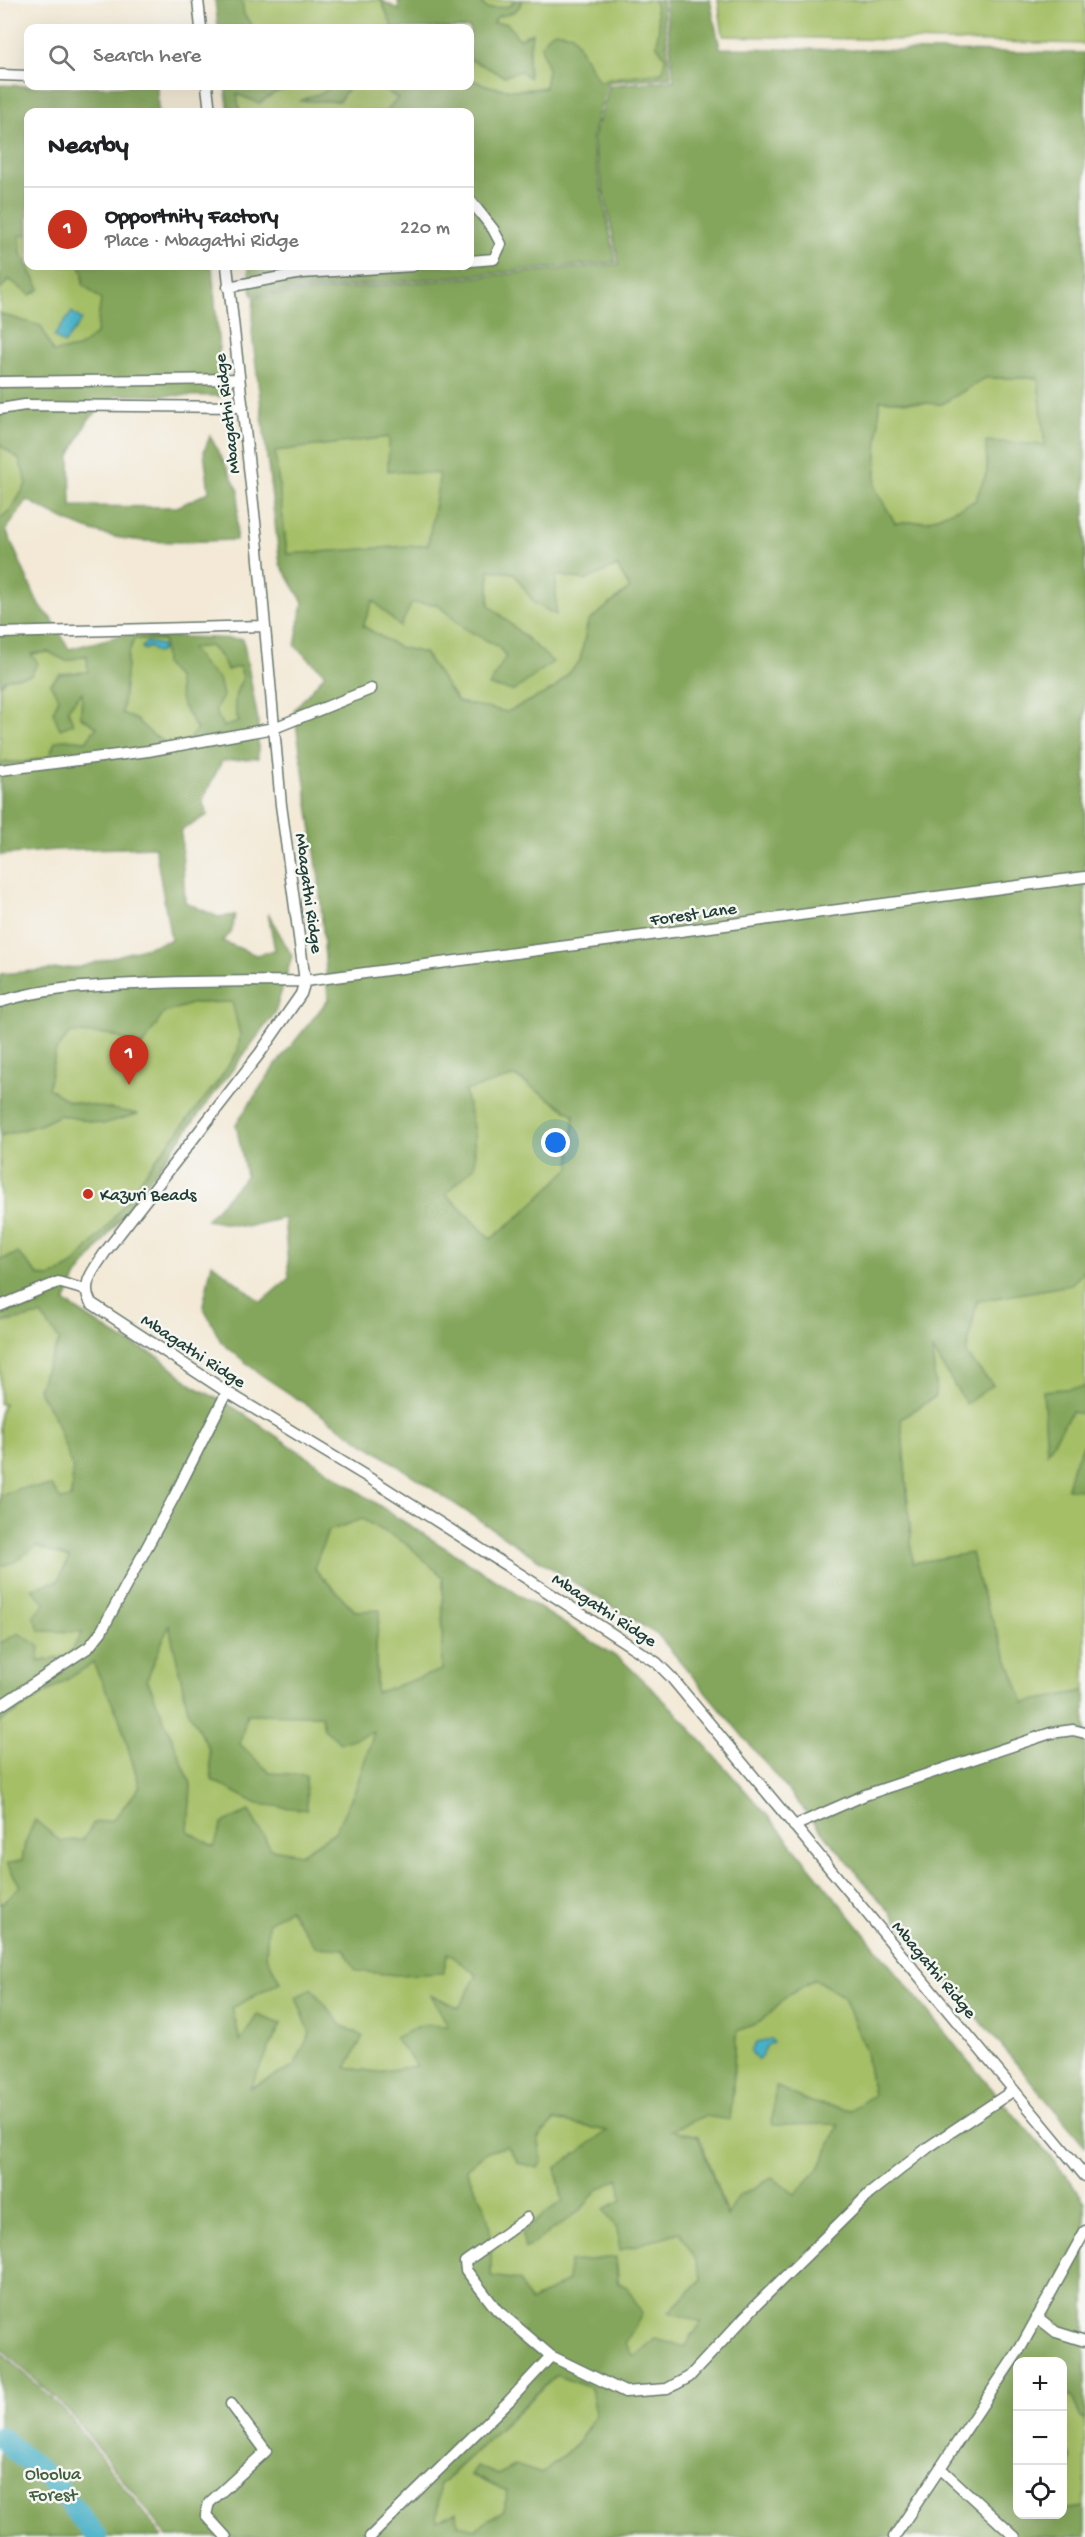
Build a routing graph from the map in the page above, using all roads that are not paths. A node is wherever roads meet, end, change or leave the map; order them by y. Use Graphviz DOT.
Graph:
graph roads {
  1 [pos="198,0"];
  2 [pos="201,24"];
  3 [pos="0,75"];
  4 [pos="24,76"];
  5 [pos="207,90"];
  6 [pos="210,108"];
  7 [pos="474,205"];
  8 [pos="474,261"];
  9 [pos="227,270"];
  10 [pos="350,270"];
  11 [pos="228,287"];
  12 [pos="238,379"];
  13 [pos="0,382"];
  14 [pos="243,407"];
  15 [pos="0,408"];
  16 [pos="264,626"];
  17 [pos="0,633"];
  18 [pos="371,689"];
  19 [pos="274,728"];
  20 [pos="0,770"];
  21 [pos="1085,877"];
  22 [pos="305,981"];
  23 [pos="2,1001"];
  24 [pos="86,1290"];
  25 [pos="0,1306"];
  26 [pos="227,1392"];
  27 [pos="0,1706"];
  28 [pos="1085,1733"];
  29 [pos="794,1826"];
  30 [pos="1014,2090"];
  31 [pos="1085,2176"];
  32 [pos="527,2218"];
  33 [pos="1085,2231"];
  34 [pos="1037,2317"];
  35 [pos="1085,2341"];
  36 [pos="551,2356"];
  37 [pos="231,2404"];
  38 [pos="941,2469"];
  39 [pos="226,2537"];
  40 [pos="370,2537"];
  41 [pos="894,2537"];
  42 [pos="1015,2537"];
  1 -- 2 [label="street"];
  3 -- 4 [label="street"];
  5 -- 6 [label="street"];
  7 -- 8 [label="street"];
  9 -- 11 [label="street, Mbagathi Ridge"];
  10 -- 11 [label="street"];
  11 -- 12 [label="street, Mbagathi Ridge"];
  12 -- 13 [label="street"];
  12 -- 14 [label="street, Mbagathi Ridge"];
  14 -- 15 [label="street"];
  14 -- 16 [label="street, Mbagathi Ridge"];
  16 -- 17 [label="street"];
  16 -- 19 [label="street, Mbagathi Ridge"];
  18 -- 19 [label="street"];
  19 -- 20 [label="street"];
  19 -- 22 [label="street, Mbagathi Ridge"];
  21 -- 22 [label="street, Forest Lane"];
  22 -- 23 [label="street, Forest Lane"];
  22 -- 24 [label="street, Mbagathi Ridge"];
  24 -- 25 [label="street"];
  24 -- 26 [label="street, Mbagathi Ridge"];
  26 -- 27 [label="street"];
  26 -- 29 [label="street, Mbagathi Ridge"];
  28 -- 29 [label="street"];
  29 -- 30 [label="street, Mbagathi Ridge"];
  30 -- 31 [label="street, Mbagathi Ridge"];
  30 -- 36 [label="street"];
  32 -- 36 [label="street"];
  33 -- 34 [label="street"];
  34 -- 35 [label="street"];
  34 -- 38 [label="street"];
  36 -- 40 [label="street"];
  37 -- 39 [label="street"];
  38 -- 41 [label="street"];
  38 -- 42 [label="street"];
}
